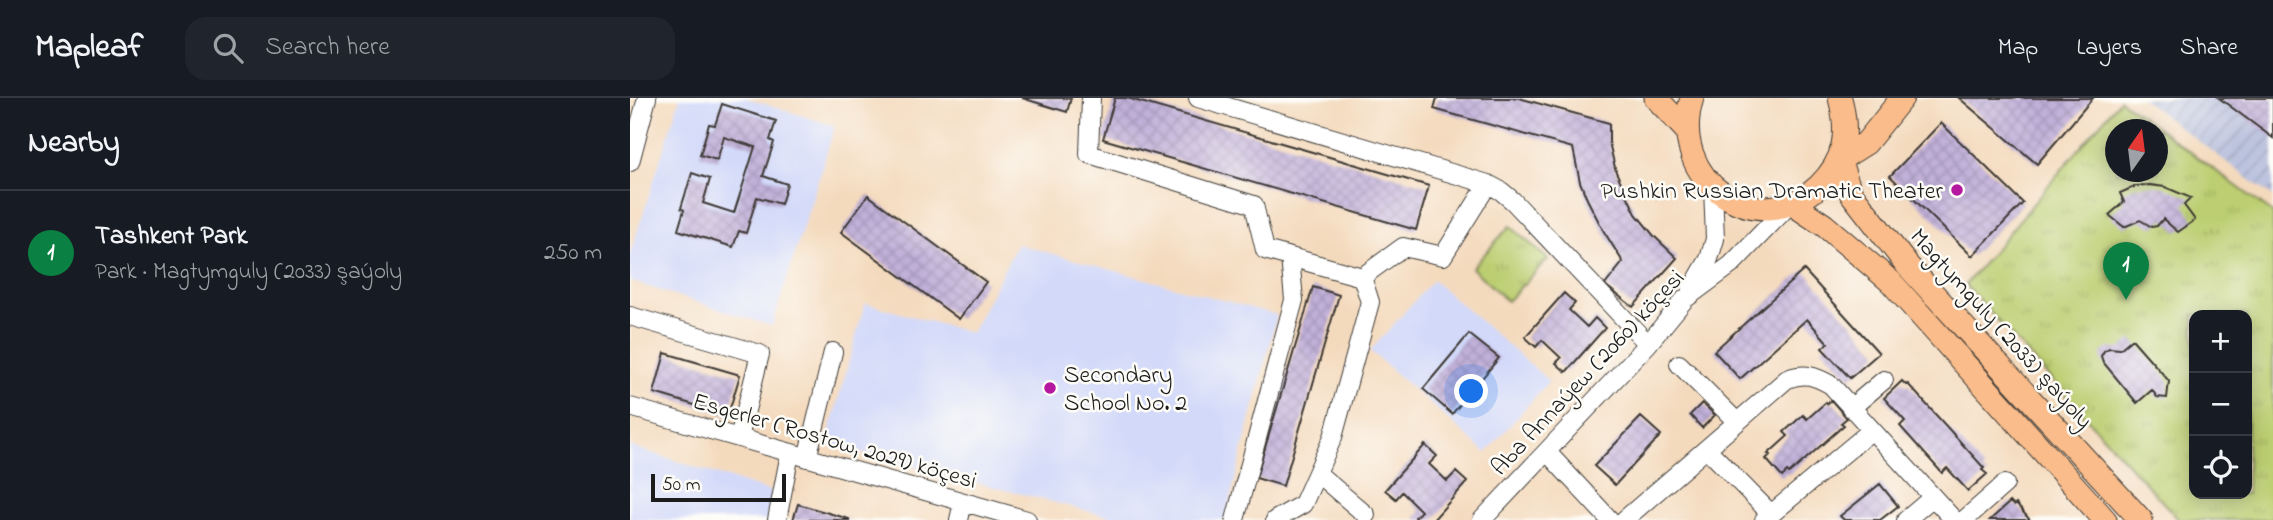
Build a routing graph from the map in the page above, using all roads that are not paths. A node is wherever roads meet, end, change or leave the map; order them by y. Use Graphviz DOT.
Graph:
graph roads {
  1 [pos="645,98"];
  2 [pos="1091,98"];
  3 [pos="1198,98"];
  4 [pos="1656,98"];
  5 [pos="1692,98"];
  6 [pos="1840,98"];
  7 [pos="1902,98"];
  8 [pos="1686,131"];
  9 [pos="1839,160"];
  10 [pos="630,162"];
  11 [pos="1488,184"];
  12 [pos="1713,187"];
  13 [pos="1791,203"];
  14 [pos="1290,257"];
  15 [pos="1362,277"];
  16 [pos="1685,299"];
  17 [pos="630,316"];
  18 [pos="1648,344"];
  19 [pos="833,352"];
  20 [pos="1679,364"];
  21 [pos="1884,380"];
  22 [pos="630,407"];
  23 [pos="1852,408"];
  24 [pos="1737,422"];
  25 [pos="1872,430"];
  26 [pos="739,438"];
  27 [pos="1707,449"];
  28 [pos="1547,452"];
  29 [pos="799,455"];
  30 [pos="1317,473"];
  31 [pos="2006,484"];
  32 [pos="1933,497"];
  33 [pos="963,502"];
  34 [pos="1366,515"];
  35 [pos="1768,517"];
  36 [pos="777,520"];
  37 [pos="959,520"];
  38 [pos="1027,520"];
  39 [pos="1235,520"];
  40 [pos="1275,520"];
  41 [pos="1482,520"];
  42 [pos="1611,520"];
  43 [pos="1624,520"];
  44 [pos="1906,520"];
  45 [pos="1954,520"];
  46 [pos="1964,520"];
  47 [pos="2105,520"];
  48 [pos="2141,520"];
  1 -- 10 [label="street"];
  2 -- 14 [label="street"];
  3 -- 11 [label="street"];
  4 -- 8 [label="main road"];
  5 -- 8 [label="main road"];
  6 -- 9 [label="main road"];
  7 -- 9 [label="main road"];
  8 -- 12 [label="main road"];
  9 -- 13 [label="main road"];
  9 -- 48 [label="main road, Magtymguly (2033) şaýoly"];
  11 -- 15 [label="street"];
  11 -- 18 [label="street"];
  12 -- 13 [label="main road"];
  12 -- 16 [label="street"];
  13 -- 16 [label="street, Aba Annaýew (2060) köçesi"];
  13 -- 47 [label="main road"];
  14 -- 15 [label="street"];
  14 -- 39 [label="street"];
  15 -- 30 [label="street"];
  16 -- 18 [label="street, Aba Annaýew (2060) köçesi"];
  17 -- 26 [label="street"];
  18 -- 28 [label="street, Aba Annaýew (2060) köçesi"];
  19 -- 29 [label="street"];
  20 -- 24 [label="street"];
  21 -- 23 [label="street"];
  22 -- 26 [label="street, Esgerler (Rostow, 2029) köçesi"];
  23 -- 24 [label="street"];
  23 -- 25 [label="street"];
  24 -- 27 [label="street"];
  25 -- 32 [label="street"];
  25 -- 35 [label="street"];
  26 -- 29 [label="street, Esgerler (Rostow, 2029) köçesi"];
  27 -- 35 [label="street"];
  27 -- 43 [label="street"];
  28 -- 41 [label="street, Aba Annaýew (2060) köçesi"];
  28 -- 42 [label="street"];
  29 -- 33 [label="street, Esgerler (Rostow, 2029) köçesi"];
  29 -- 36 [label="street"];
  30 -- 34 [label="street"];
  30 -- 40 [label="street"];
  31 -- 46 [label="street"];
  32 -- 44 [label="street"];
  32 -- 45 [label="street"];
  33 -- 37 [label="street"];
  33 -- 38 [label="street, Esgerler (Rostow, 2029) köçesi"];
}
